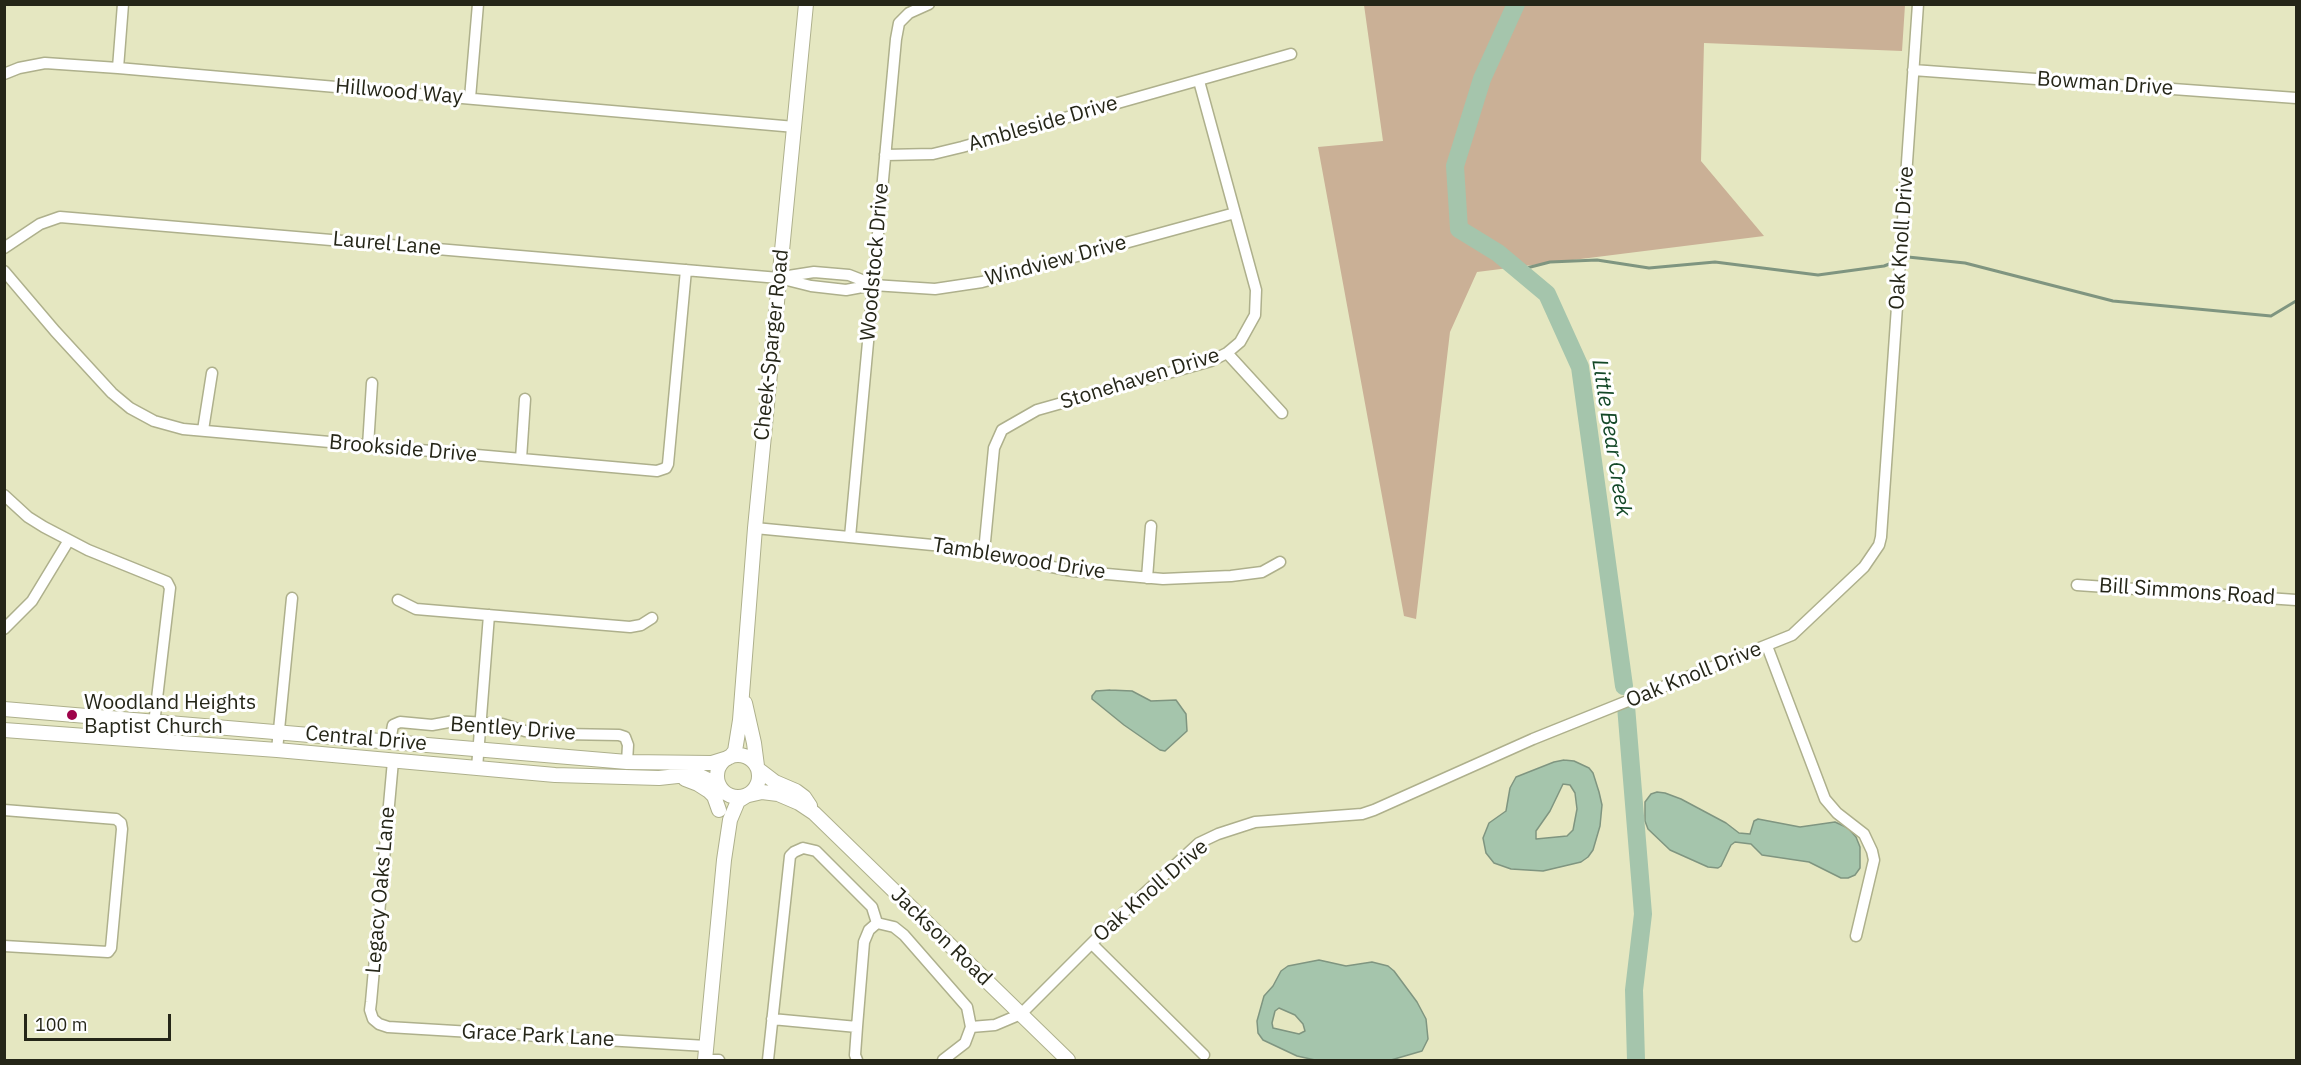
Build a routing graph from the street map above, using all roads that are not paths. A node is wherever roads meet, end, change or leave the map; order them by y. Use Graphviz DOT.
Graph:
graph roads {
  1 [pos="123,4"];
  2 [pos="478,4"];
  3 [pos="806,4"];
  4 [pos="929,4"];
  5 [pos="1918,4"];
  6 [pos="1291,54"];
  7 [pos="118,68"];
  8 [pos="1913,70"];
  9 [pos="6,72"];
  10 [pos="1199,81"];
  11 [pos="470,98"];
  12 [pos="2296,98"];
  13 [pos="795,127"];
  14 [pos="885,155"];
  15 [pos="1235,213"];
  16 [pos="4,248"];
  17 [pos="686,270"];
  18 [pos="4,271"];
  19 [pos="778,278"];
  20 [pos="873,285"];
  21 [pos="1227,353"];
  22 [pos="212,373"];
  23 [pos="372,383"];
  24 [pos="525,399"];
  25 [pos="1281,413"];
  26 [pos="203,430"];
  27 [pos="368,446"];
  28 [pos="521,459"];
  29 [pos="4,495"];
  30 [pos="1150,526"];
  31 [pos="755,528"];
  32 [pos="850,537"];
  33 [pos="69,540"];
  34 [pos="984,552"];
  35 [pos="1280,562"];
  36 [pos="1147,578"];
  37 [pos="2077,585"];
  38 [pos="292,598"];
  39 [pos="398,600"];
  40 [pos="2296,600"];
  41 [pos="489,615"];
  42 [pos="651,618"];
  43 [pos="4,629"];
  44 [pos="1767,646"];
  45 [pos="741,686"];
  46 [pos="4,709"];
  47 [pos="154,721"];
  48 [pos="481,723"];
  49 [pos="4,730"];
  50 [pos="279,731"];
  51 [pos="152,741"];
  52 [pos="390,741"];
  53 [pos="478,749"];
  54 [pos="277,750"];
  55 [pos="729,757"];
  56 [pos="393,761"];
  57 [pos="627,762"];
  58 [pos="477,768"];
  59 [pos="757,768"];
  60 [pos="659,778"];
  61 [pos="719,785"];
  62 [pos="747,795"];
  63 [pos="4,810"];
  64 [pos="719,810"];
  65 [pos="814,813"];
  66 [pos="724,860"];
  67 [pos="877,923"];
  68 [pos="1856,936"];
  69 [pos="1092,944"];
  70 [pos="4,946"];
  71 [pos="1020,1014"];
  72 [pos="373,1019"];
  73 [pos="772,1019"];
  74 [pos="971,1027"];
  75 [pos="856,1028"];
  76 [pos="705,1055"];
  77 [pos="1204,1055"];
  78 [pos="719,1060"];
  79 [pos="768,1060"];
  80 [pos="856,1060"];
  81 [pos="943,1060"];
  82 [pos="1068,1060"];
  1 -- 7 [label="street"];
  2 -- 11 [label="street"];
  3 -- 13 [label="main road, Cheek-Sparger Road"];
  4 -- 14 [label="street, Woodstock Drive"];
  5 -- 8 [label="street, Oak Knoll Drive"];
  6 -- 10 [label="street, Ambleside Drive"];
  7 -- 9 [label="street, Hillwood Way"];
  7 -- 11 [label="street, Hillwood Way"];
  8 -- 12 [label="street, Bowman Drive"];
  8 -- 44 [label="street, Oak Knoll Drive"];
  10 -- 14 [label="street, Ambleside Drive"];
  10 -- 15 [label="street, Stonehaven Drive"];
  11 -- 13 [label="street, Hillwood Way"];
  13 -- 19 [label="main road, Cheek-Sparger Road"];
  14 -- 20 [label="street, Woodstock Drive"];
  15 -- 20 [label="street, Windview Drive"];
  15 -- 21 [label="street, Stonehaven Drive"];
  16 -- 17 [label="street, Laurel Lane"];
  17 -- 19 [label="street, Laurel Lane"];
  17 -- 28 [label="street, Brookside Drive"];
  18 -- 26 [label="street, Brookside Drive"];
  19 -- 20 [label="street, Windview Drive"];
  19 -- 31 [label="main road, Cheek-Sparger Road"];
  20 -- 32 [label="street, Woodstock Drive"];
  21 -- 25 [label="street"];
  21 -- 34 [label="street, Stonehaven Drive"];
  22 -- 26 [label="street"];
  23 -- 27 [label="street"];
  24 -- 28 [label="street"];
  26 -- 27 [label="street, Brookside Drive"];
  27 -- 28 [label="street, Brookside Drive"];
  29 -- 33 [label="street"];
  30 -- 36 [label="street"];
  31 -- 32 [label="street, Tamblewood Drive"];
  31 -- 45 [label="main road, Cheek-Sparger Road"];
  32 -- 34 [label="street, Tamblewood Drive"];
  33 -- 43 [label="street"];
  33 -- 47 [label="street"];
  34 -- 36 [label="street, Tamblewood Drive"];
  35 -- 36 [label="street, Tamblewood Drive"];
  37 -- 40 [label="street, Bill Simmons Road"];
  38 -- 50 [label="street"];
  39 -- 41 [label="street"];
  41 -- 42 [label="street"];
  41 -- 48 [label="street"];
  44 -- 68 [label="street"];
  44 -- 69 [label="street, Oak Knoll Drive"];
  45 -- 55 [label="main road, Cheek-Sparger Road"];
  45 -- 59 [label="main road, Cheek-Sparger Road"];
  46 -- 47 [label="main road, Central Drive"];
  47 -- 50 [label="main road, Central Drive"];
  47 -- 51 [label="street"];
  48 -- 52 [label="street, Bentley Drive"];
  48 -- 53 [label="street"];
  48 -- 57 [label="street, Bentley Drive"];
  49 -- 51 [label="main road, Central Drive"];
  50 -- 52 [label="main road, Central Drive"];
  50 -- 54 [label="street"];
  51 -- 54 [label="main road, Central Drive"];
  52 -- 53 [label="main road, Central Drive"];
  53 -- 57 [label="main road, Central Drive"];
  53 -- 58 [label="street"];
  54 -- 56 [label="main road, Central Drive"];
  55 -- 57 [label="main road, Central Drive"];
  55 -- 59 [label="main road"];
  55 -- 61 [label="main road"];
  56 -- 58 [label="main road, Central Drive"];
  56 -- 72 [label="street, Legacy Oaks Lane"];
  58 -- 60 [label="main road, Central Drive"];
  59 -- 62 [label="main road"];
  59 -- 65 [label="main road, Jackson Road"];
  60 -- 61 [label="main road, Central Drive"];
  60 -- 64 [label="main road"];
  61 -- 62 [label="main road"];
  61 -- 64 [label="main road"];
  62 -- 65 [label="main road, Jackson Road"];
  62 -- 66 [label="main road"];
  63 -- 70 [label="street"];
  64 -- 66 [label="main road"];
  65 -- 71 [label="main road, Jackson Road"];
  66 -- 76 [label="main road"];
  67 -- 73 [label="street"];
  67 -- 74 [label="street"];
  67 -- 75 [label="street"];
  69 -- 71 [label="street, Oak Knoll Drive"];
  69 -- 77 [label="street"];
  71 -- 74 [label="street"];
  71 -- 82 [label="main road, Jackson Road"];
  72 -- 76 [label="street, Grace Park Lane"];
  73 -- 75 [label="street"];
  73 -- 79 [label="street"];
  74 -- 81 [label="street"];
  75 -- 80 [label="street"];
  76 -- 78 [label="street, Grace Park Lane"];
}
